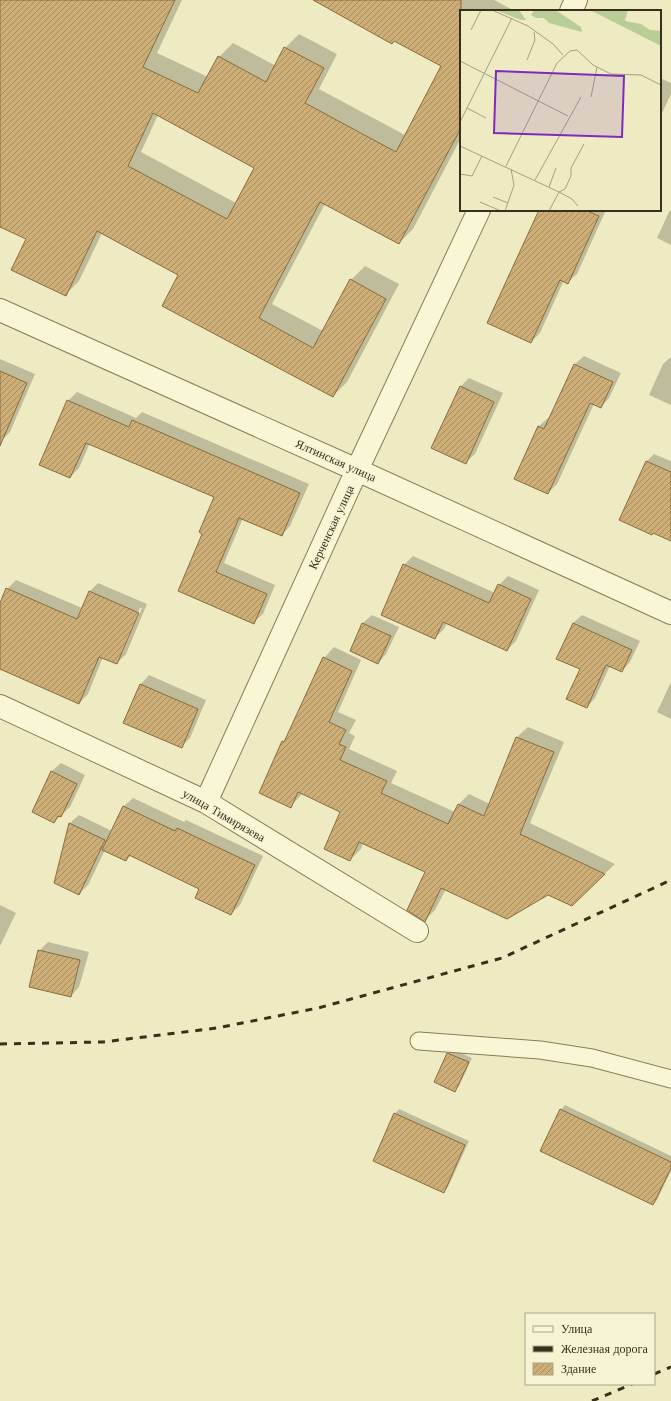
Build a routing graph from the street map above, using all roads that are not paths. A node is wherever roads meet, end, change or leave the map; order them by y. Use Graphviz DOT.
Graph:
graph roads {
  1 [pos="576,0"];
  2 [pos="571,10"];
  3 [pos="478,211"];
  4 [pos="0,310"];
  5 [pos="357,470"];
  6 [pos="671,613"];
  7 [pos="0,706"];
  8 [pos="206,802"];
  9 [pos="417,931"];
  10 [pos="419,1041"];
  11 [pos="671,1079"];
  1 -- 2 [label="street"];
  3 -- 5 [label="street, Керченская улица"];
  4 -- 5 [label="street, Ялтинская улица"];
  5 -- 6 [label="street, Ялтинская улица"];
  5 -- 8 [label="street, Керченская улица"];
  7 -- 8 [label="street, улица Тимирязева"];
  8 -- 9 [label="street, улица Тимирязева"];
  10 -- 11 [label="lane"];
}
